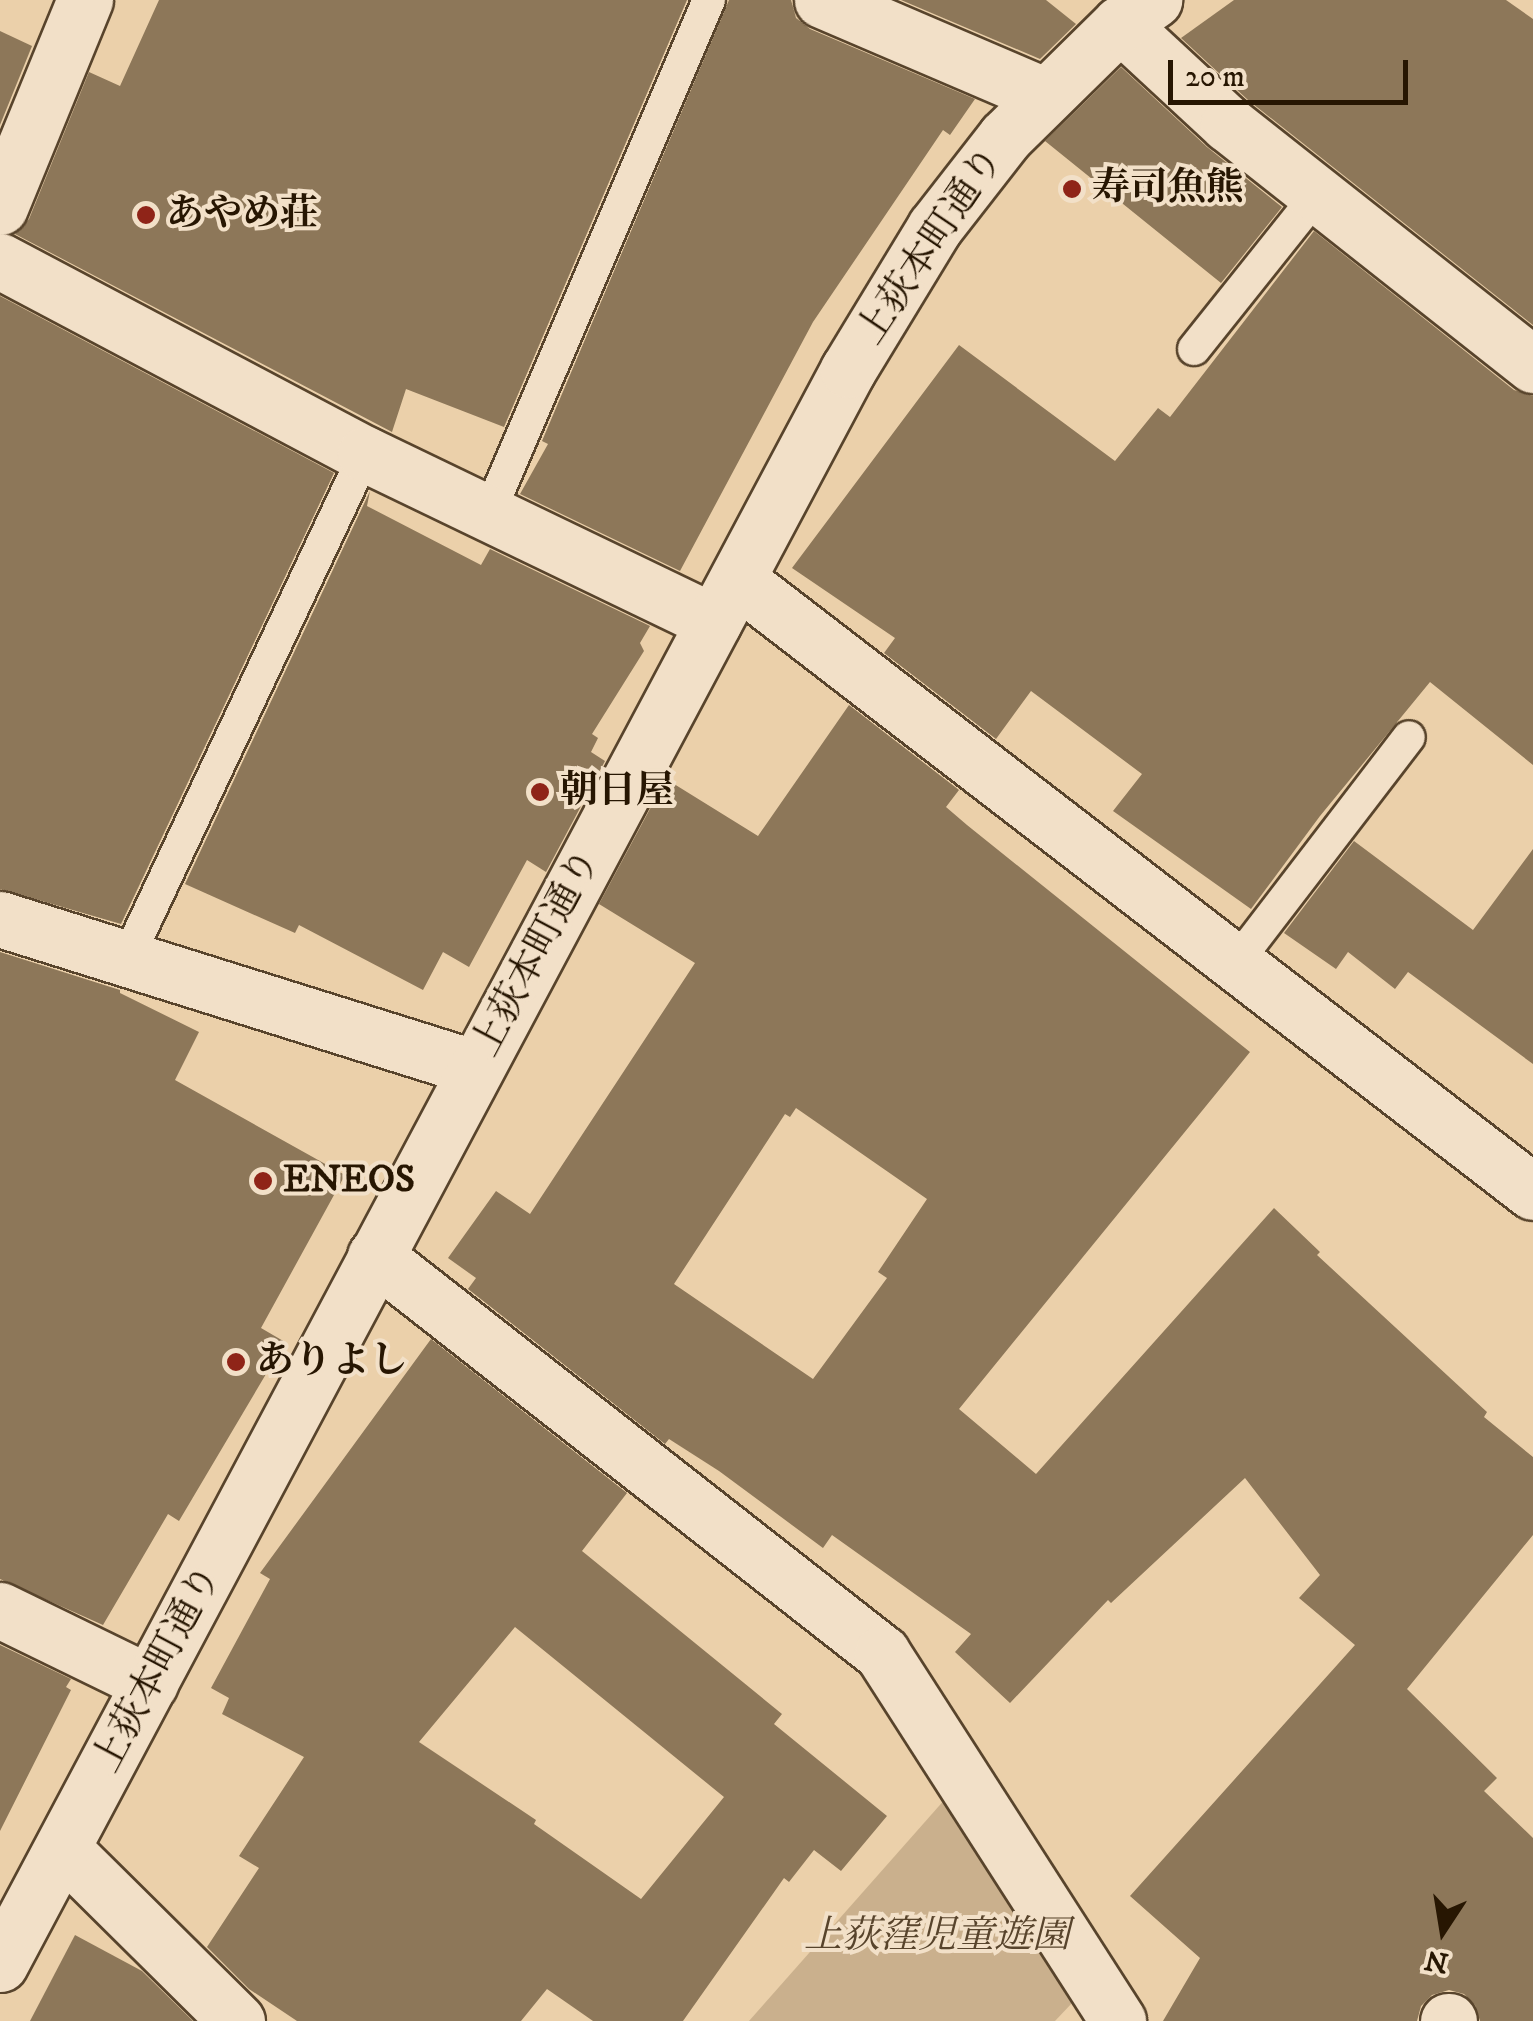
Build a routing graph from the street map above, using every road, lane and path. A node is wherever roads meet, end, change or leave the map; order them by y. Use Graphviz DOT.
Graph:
graph roads {
  1 [pos="84,0"];
  2 [pos="709,0"];
  3 [pos="822,0"];
  4 [pos="1137,12"];
  5 [pos="1044,95"];
  6 [pos="1317,195"];
  7 [pos="0,207"];
  8 [pos="0,261"];
  9 [pos="1194,348"];
  10 [pos="1533,366"];
  11 [pos="365,454"];
  12 [pos="489,513"];
  13 [pos="726,601"];
  14 [pos="1409,737"];
  15 [pos="0,919"];
  16 [pos="127,958"];
  17 [pos="1234,965"];
  18 [pos="475,1068"];
  19 [pos="1533,1192"];
  20 [pos="375,1256"];
  21 [pos="0,1610"];
  22 [pos="150,1684"];
  23 [pos="63,1849"];
  24 [pos="0,1964"];
  25 [pos="237,2021"];
  26 [pos="1118,2021"];
  1 -- 7 [label="street"];
  2 -- 12 [label="lane"];
  3 -- 5 [label="street"];
  4 -- 5 [label="street, 上荻本町通り"];
  4 -- 6 [label="street"];
  5 -- 13 [label="street, 上荻本町通り"];
  6 -- 9 [label="lane"];
  6 -- 10 [label="street"];
  8 -- 11 [label="street"];
  11 -- 12 [label="street"];
  11 -- 16 [label="lane"];
  12 -- 13 [label="street"];
  13 -- 17 [label="street"];
  13 -- 18 [label="street, 上荻本町通り"];
  14 -- 17 [label="lane"];
  15 -- 16 [label="street"];
  16 -- 18 [label="street"];
  17 -- 19 [label="street"];
  18 -- 20 [label="street, 上荻本町通り"];
  20 -- 22 [label="street, 上荻本町通り"];
  20 -- 26 [label="street"];
  21 -- 22 [label="street"];
  22 -- 23 [label="street, 上荻本町通り"];
  23 -- 24 [label="street, 上荻本町通り"];
  23 -- 25 [label="street"];
}
